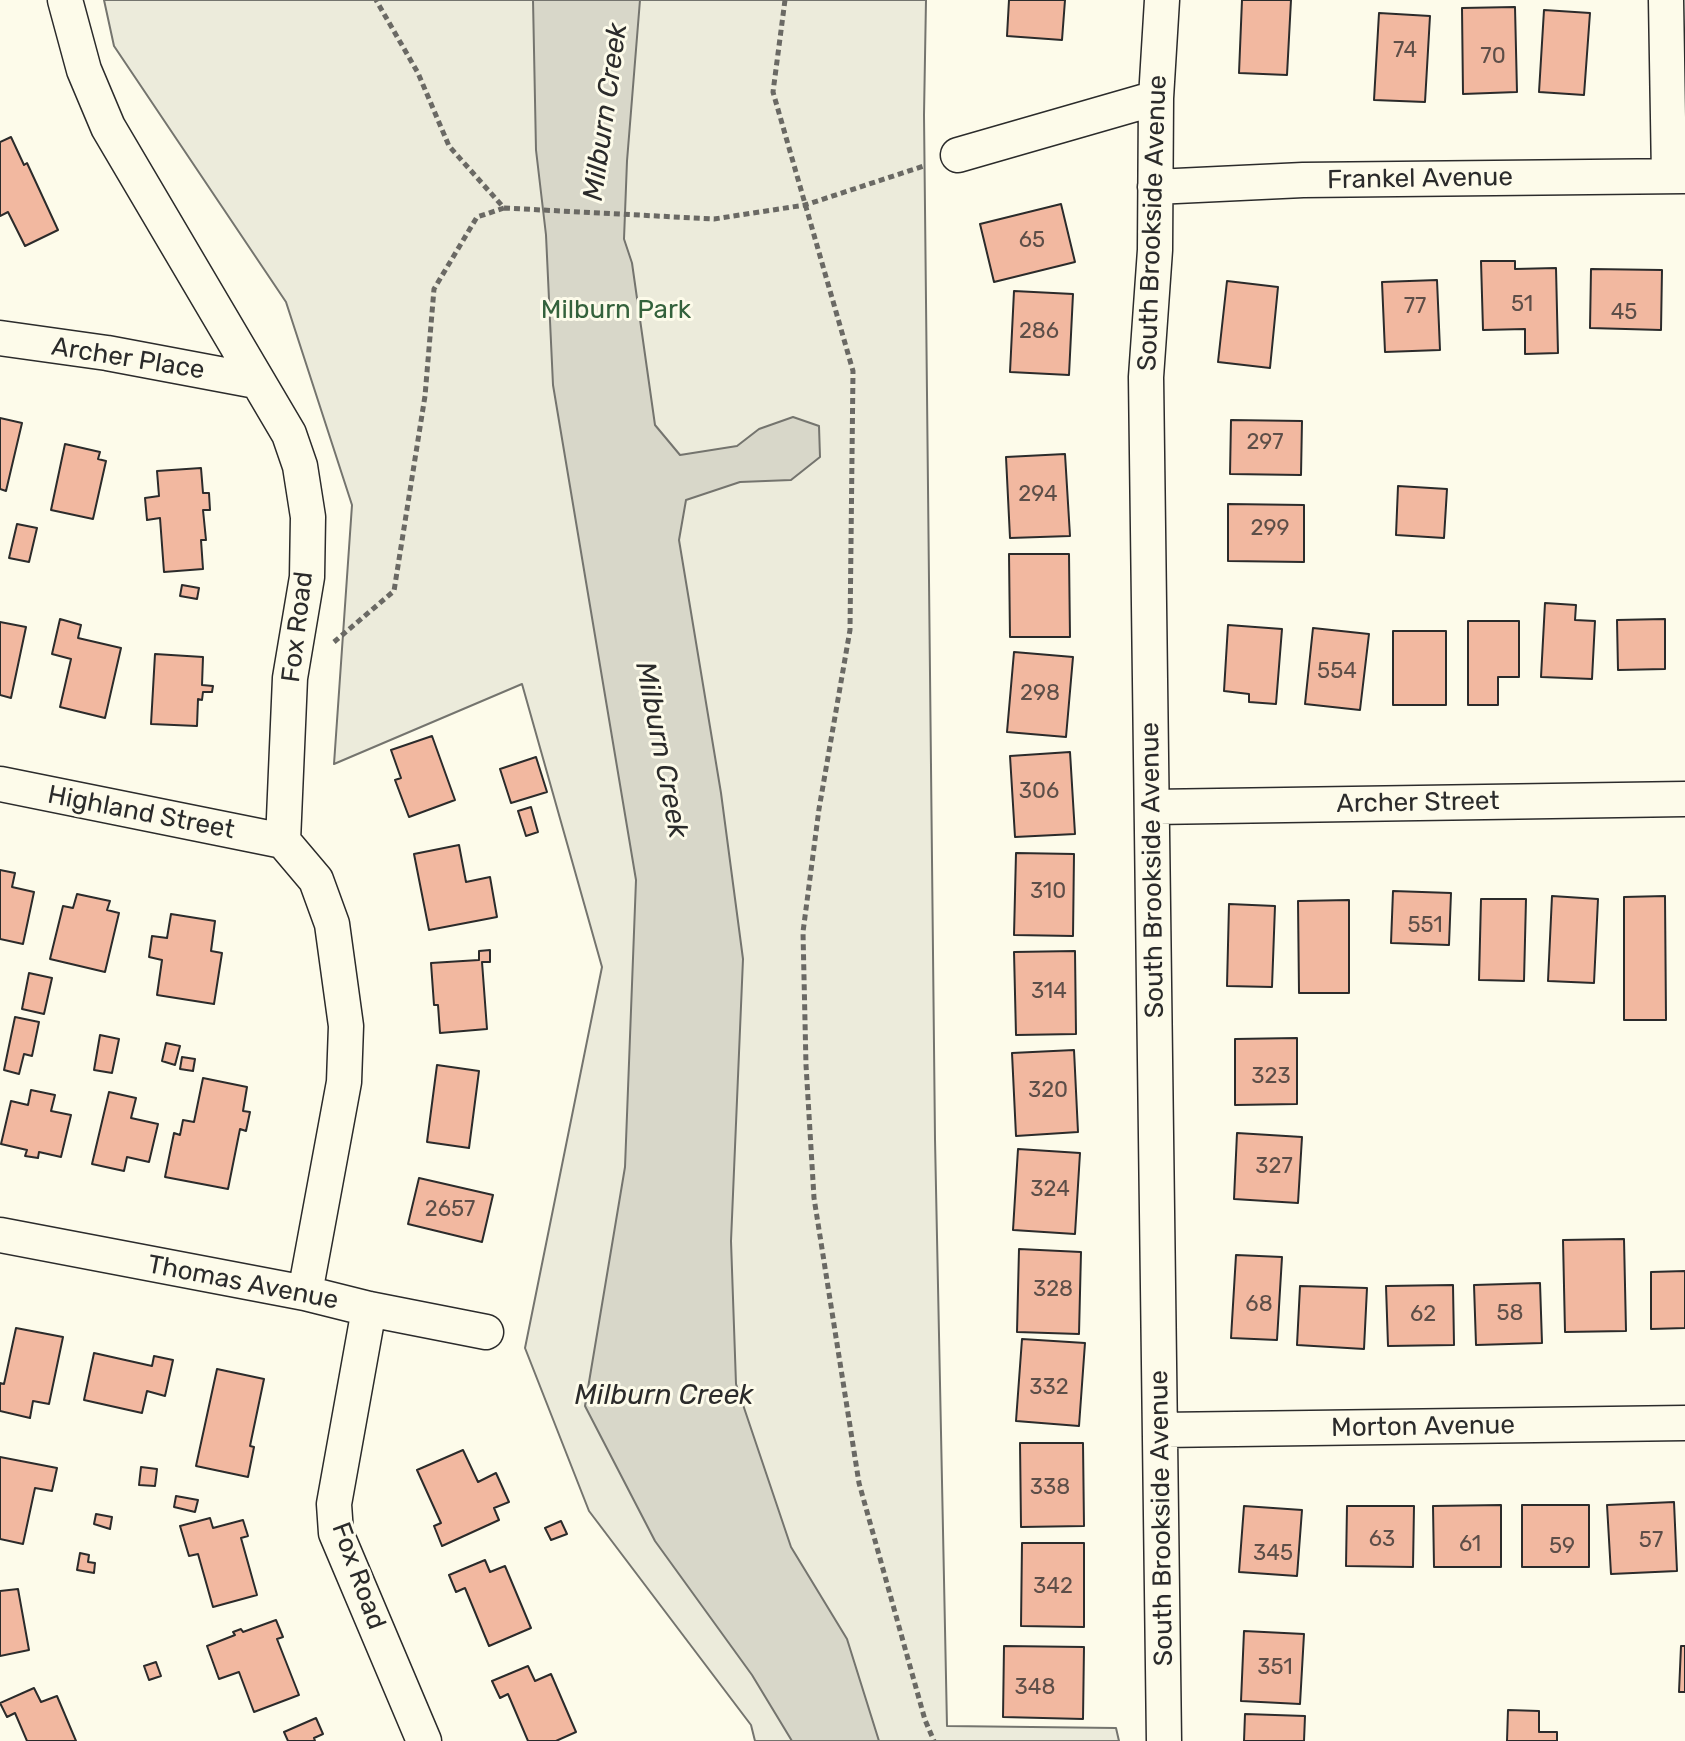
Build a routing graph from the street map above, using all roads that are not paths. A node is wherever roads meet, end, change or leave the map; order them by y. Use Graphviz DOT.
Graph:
graph roads {
  1 [pos="65,0"];
  2 [pos="1162,0"];
  3 [pos="1666,0"];
  4 [pos="1156,98"];
  5 [pos="958,155"];
  6 [pos="1677,176"];
  7 [pos="1155,187"];
  8 [pos="0,338"];
  9 [pos="256,381"];
  10 [pos="0,784"];
  11 [pos="1685,799"];
  12 [pos="1152,807"];
  13 [pos="283,841"];
  14 [pos="0,1235"];
  15 [pos="305,1293"];
  16 [pos="369,1309"];
  17 [pos="486,1332"];
  18 [pos="1685,1423"];
  19 [pos="1161,1430"];
  20 [pos="424,1741"];
  21 [pos="1164,1741"];
  1 -- 9 [label="street, Fox Road"];
  2 -- 4 [label="street, South Brookside Avenue"];
  3 -- 6 [label="street"];
  4 -- 5 [label="street"];
  4 -- 7 [label="street, South Brookside Avenue"];
  6 -- 7 [label="street, Frankel Avenue"];
  7 -- 12 [label="street, South Brookside Avenue"];
  8 -- 9 [label="street, Archer Place"];
  9 -- 13 [label="street, Fox Road"];
  10 -- 13 [label="street, Highland Street"];
  11 -- 12 [label="street, Archer Street"];
  12 -- 19 [label="street, South Brookside Avenue"];
  13 -- 15 [label="street"];
  14 -- 15 [label="street, Thomas Avenue"];
  15 -- 16 [label="street, Thomas Avenue"];
  16 -- 17 [label="street, Thomas Avenue"];
  16 -- 20 [label="street, Fox Road"];
  18 -- 19 [label="street, Morton Avenue"];
  19 -- 21 [label="street, South Brookside Avenue"];
}
